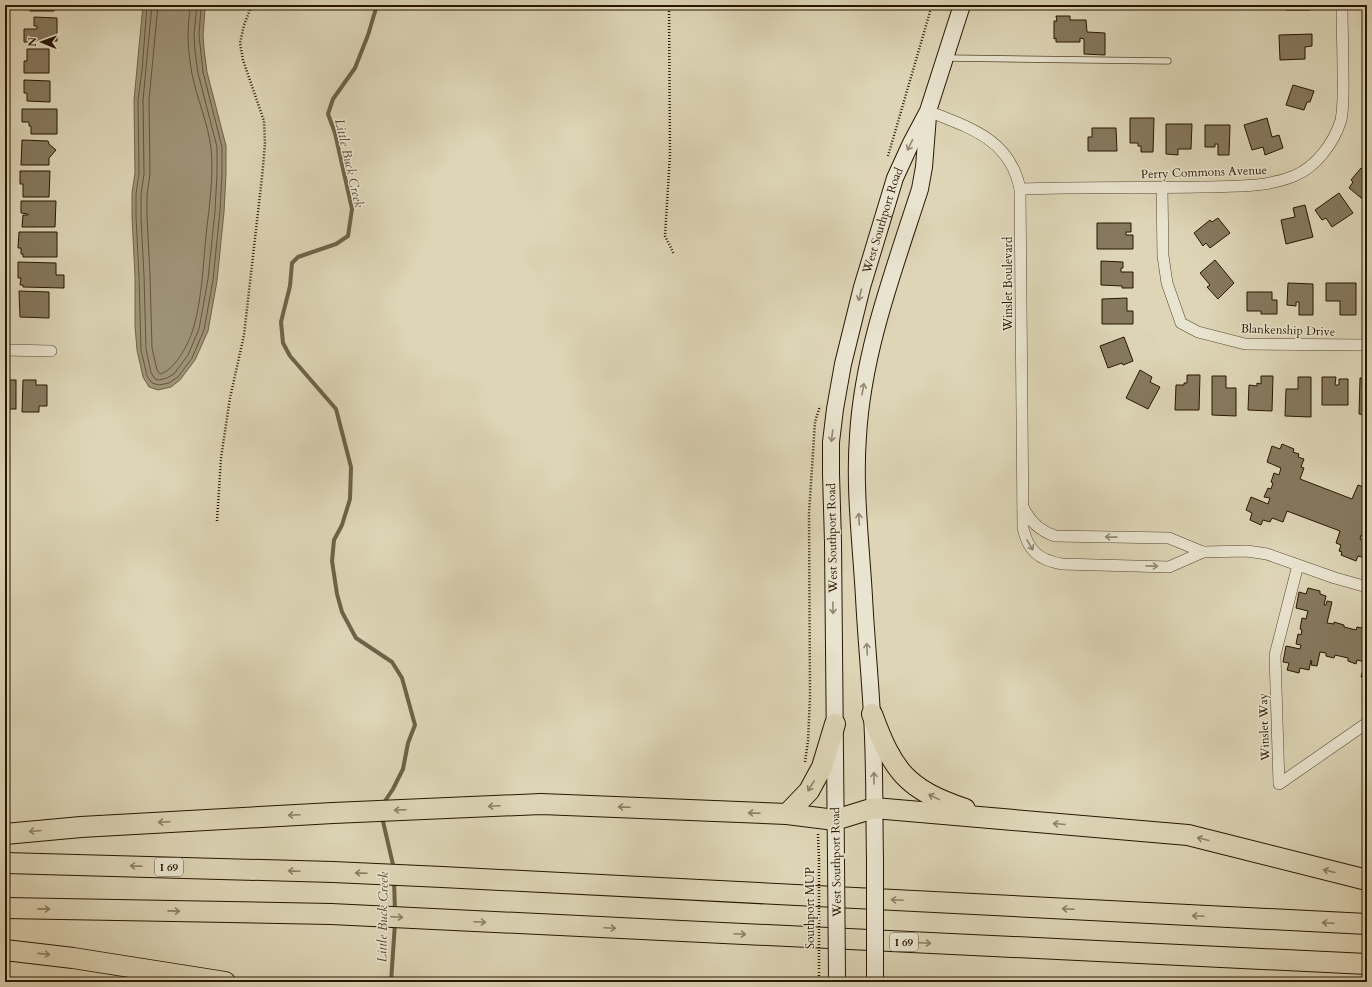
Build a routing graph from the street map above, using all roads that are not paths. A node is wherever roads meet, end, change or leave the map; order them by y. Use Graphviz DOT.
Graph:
graph roads {
  1 [pos="962,5"];
  2 [pos="1342,5"];
  3 [pos="945,58"];
  4 [pos="1168,61"];
  5 [pos="928,111"];
  6 [pos="1162,188"];
  7 [pos="1020,189"];
  8 [pos="1367,345"];
  9 [pos="5,350"];
  10 [pos="51,351"];
  11 [pos="1023,507"];
  12 [pos="1203,552"];
  13 [pos="1298,565"];
  14 [pos="1367,587"];
  15 [pos="872,714"];
  16 [pos="1367,723"];
  17 [pos="835,724"];
  18 [pos="874,808"];
  19 [pos="787,814"];
  20 [pos="997,819"];
  21 [pos="835,820"];
  22 [pos="5,834"];
  23 [pos="5,863"];
  24 [pos="1367,880"];
  25 [pos="5,908"];
  26 [pos="1367,924"];
  27 [pos="5,950"];
  28 [pos="1367,964"];
  29 [pos="837,980"];
  30 [pos="225,982"];
  31 [pos="876,982"];
  1 -- 3 [label="main road, West Southport Road"];
  2 -- 6 [label="street, Perry Commons Avenue"];
  3 -- 4 [label="lane"];
  3 -- 5 [label="main road, West Southport Road"];
  5 -- 7 [label="street, Winslet Boulevard"];
  15 -- 5 [label="main road, West Southport Road, one-way"];
  5 -- 17 [label="main road, West Southport Road, one-way"];
  6 -- 7 [label="street, Perry Commons Avenue"];
  6 -- 8 [label="street, Blankenship Drive"];
  7 -- 11 [label="street, Winslet Boulevard"];
  9 -- 10 [label="street"];
  12 -- 11 [label="street, Winslet Boulevard, one-way"];
  11 -- 12 [label="street, Winslet Boulevard, one-way"];
  12 -- 13 [label="street, Winslet Boulevard"];
  13 -- 14 [label="street, Winslet Boulevard"];
  13 -- 16 [label="street, Winslet Way"];
  18 -- 15 [label="main road, West Southport Road, one-way"];
  20 -- 15 [label="highway, one-way"];
  17 -- 19 [label="highway, one-way"];
  17 -- 21 [label="main road, West Southport Road"];
  18 -- 20 [label="highway"];
  18 -- 21 [label="highway"];
  18 -- 31 [label="main road, West Southport Road, bridge"];
  19 -- 21 [label="highway"];
  19 -- 22 [label="highway, one-way"];
  24 -- 20 [label="highway, one-way"];
  21 -- 29 [label="main road, West Southport Road, bridge"];
  26 -- 23 [label="highway, I 69, one-way"];
  25 -- 28 [label="highway, I 69, one-way"];
  27 -- 30 [label="highway, one-way"];
}
